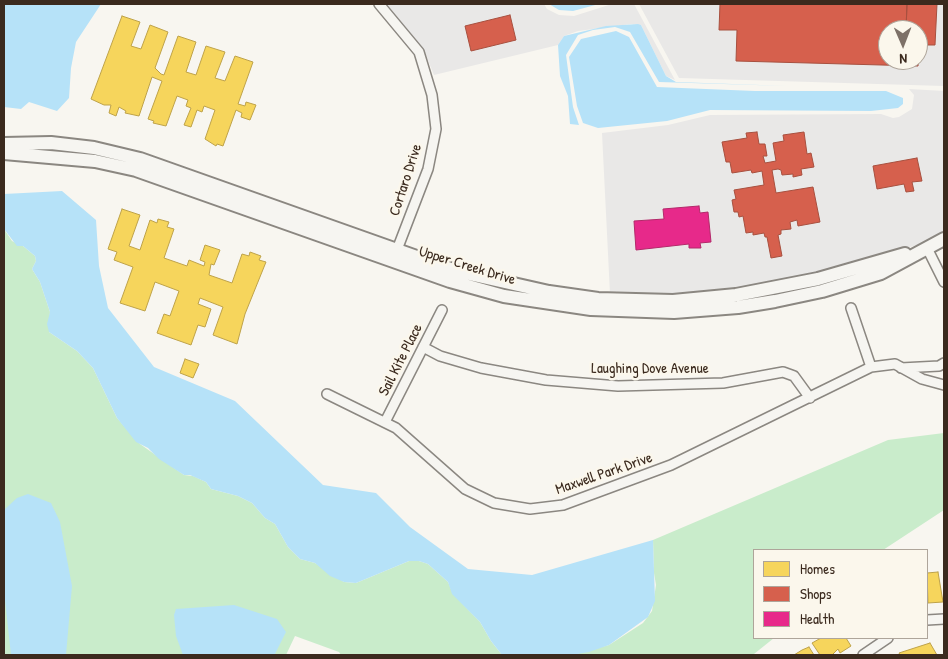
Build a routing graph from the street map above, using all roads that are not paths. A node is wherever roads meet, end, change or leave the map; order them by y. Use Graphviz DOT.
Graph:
graph roads {
  1 [pos="379,4"];
  2 [pos="4,144"];
  3 [pos="4,153"];
  4 [pos="944,239"];
  5 [pos="927,248"];
  6 [pos="395,255"];
  7 [pos="944,282"];
  8 [pos="851,308"];
  9 [pos="442,310"];
  10 [pos="423,347"];
  11 [pos="944,364"];
  12 [pos="871,367"];
  13 [pos="901,368"];
  14 [pos="944,385"];
  15 [pos="327,394"];
  16 [pos="810,398"];
  17 [pos="384,422"];
  18 [pos="944,619"];
  19 [pos="928,620"];
  20 [pos="887,639"];
  21 [pos="863,655"];
  1 -- 6 [label="street, Cortaro Drive"];
  2 -- 6 [label="street, Upper Creek Drive"];
  3 -- 6 [label="street, Upper Creek Drive"];
  4 -- 5 [label="street, Upper Creek Drive"];
  5 -- 6 [label="street, Upper Creek Drive"];
  5 -- 7 [label="street"];
  8 -- 12 [label="street"];
  9 -- 10 [label="street, Sail Kite Place"];
  10 -- 16 [label="street, Laughing Dove Avenue"];
  10 -- 17 [label="street, Sail Kite Place"];
  11 -- 13 [label="street, Maxwell Park Drive"];
  12 -- 13 [label="street, Maxwell Park Drive"];
  12 -- 16 [label="street, Maxwell Park Drive"];
  13 -- 14 [label="street, Maxwell Park Drive"];
  15 -- 17 [label="street, Maxwell Park Drive"];
  16 -- 17 [label="street, Maxwell Park Drive"];
  18 -- 19 [label="street"];
  20 -- 21 [label="street"];
}
